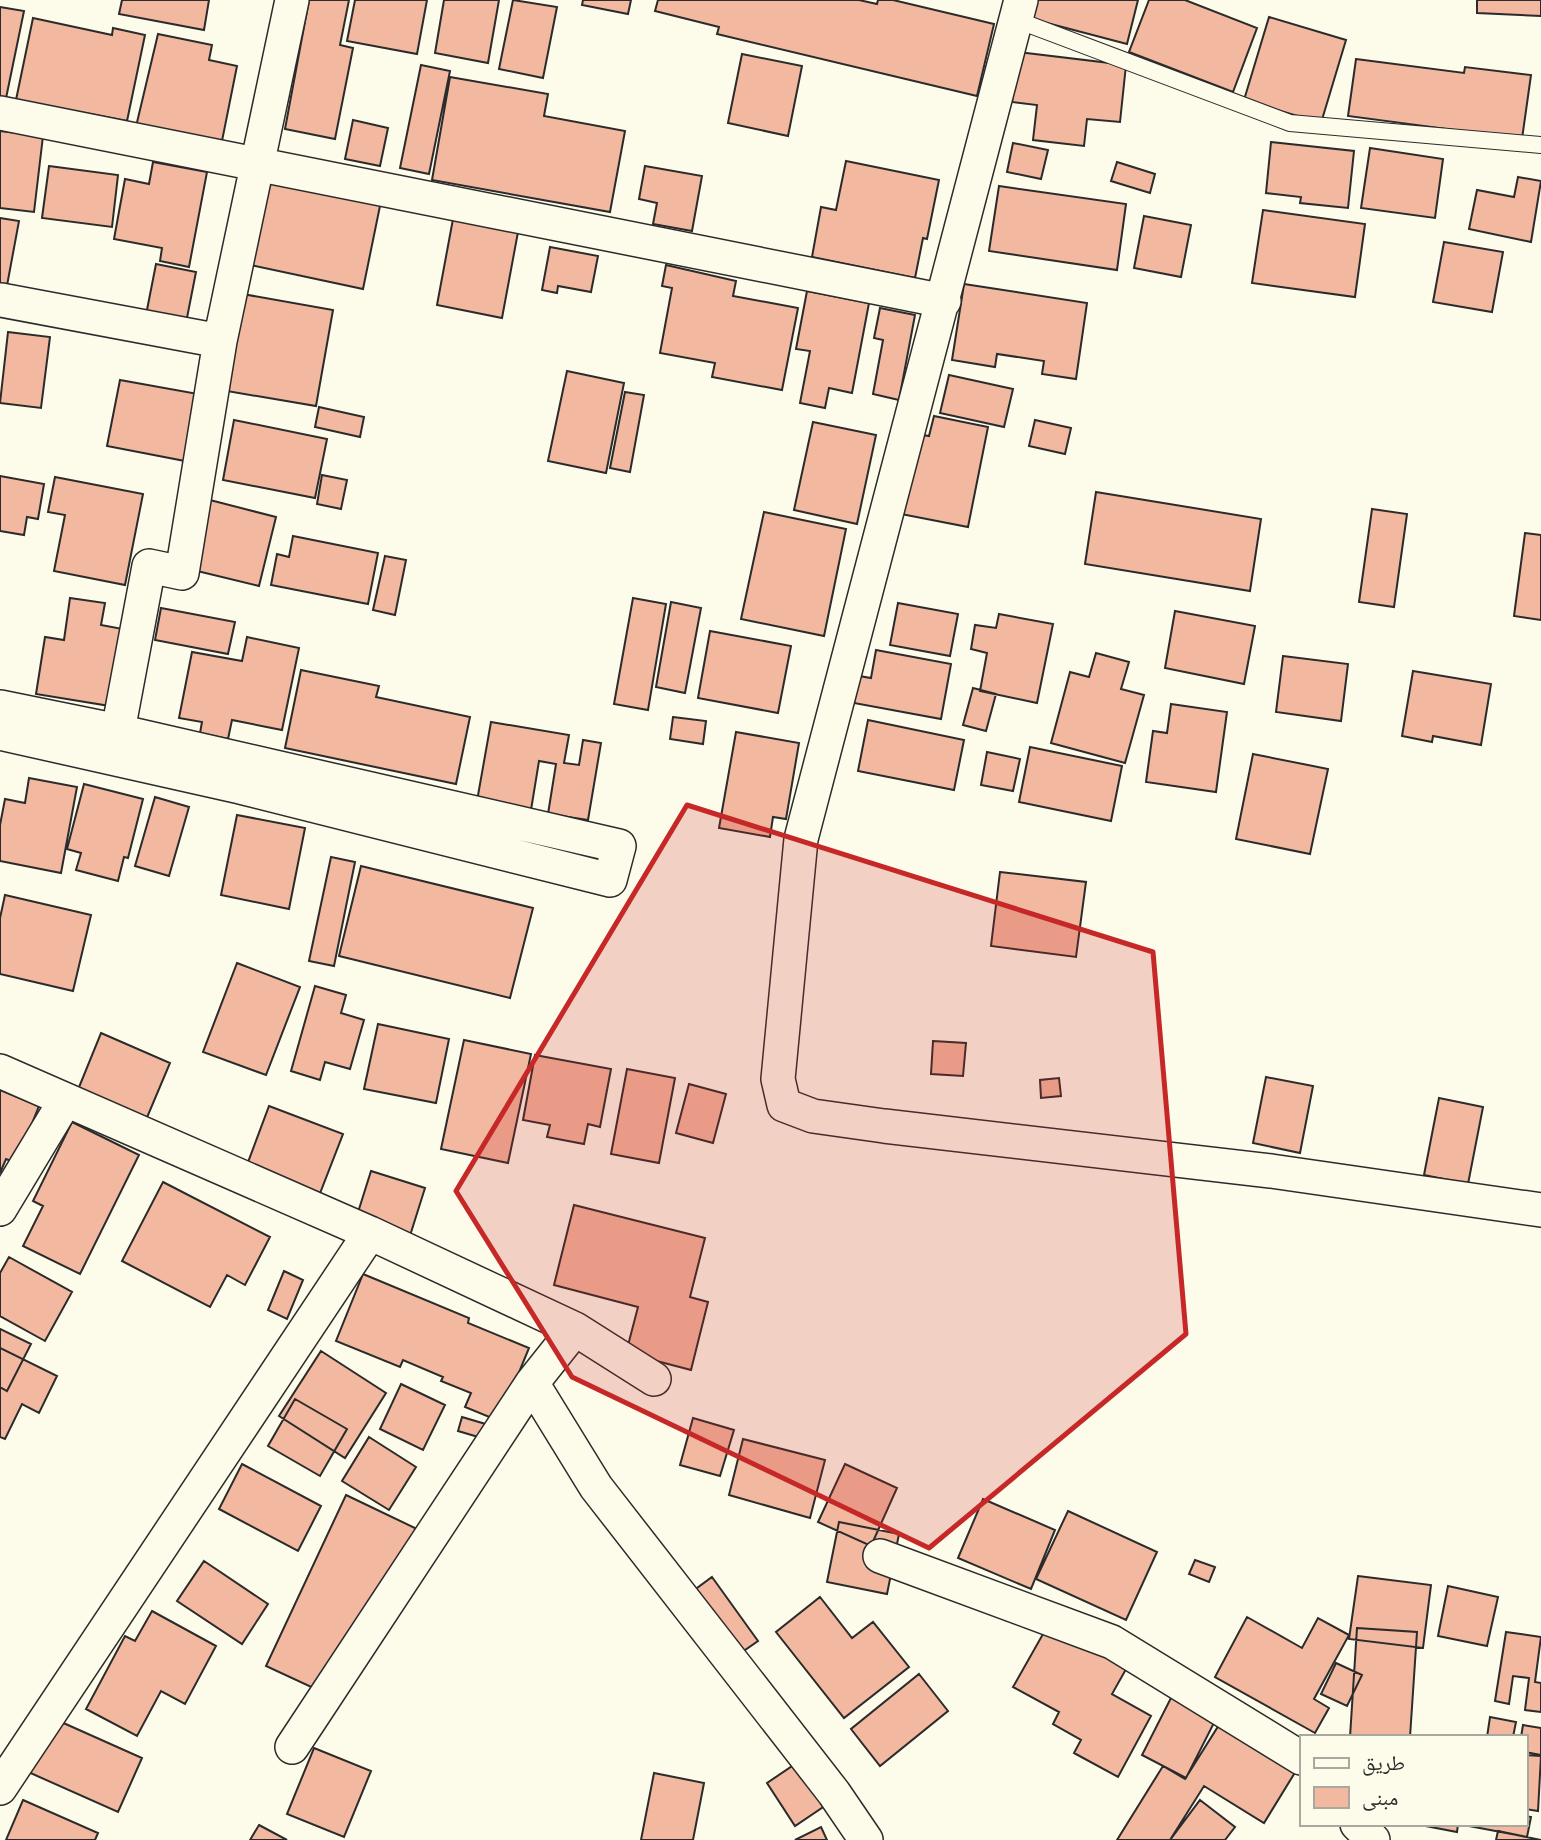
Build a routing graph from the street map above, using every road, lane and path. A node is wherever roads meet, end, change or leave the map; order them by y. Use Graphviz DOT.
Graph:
graph roads {
  1 [pos="292,0"];
  2 [pos="1019,10"];
  3 [pos="0,113"];
  4 [pos="1541,145"];
  5 [pos="256,166"];
  6 [pos="1,300"];
  7 [pos="944,301"];
  8 [pos="220,341"];
  9 [pos="0,707"];
  10 [pos="118,731"];
  11 [pos="0,733"];
  12 [pos="0,1071"];
  13 [pos="65,1101"];
  14 [pos="0,1209"];
  15 [pos="1541,1210"];
  16 [pos="370,1233"];
  17 [pos="575,1329"];
  18 [pos="654,1379"];
  19 [pos="532,1383"];
  20 [pos="880,1556"];
  21 [pos="292,1747"];
  22 [pos="1300,1757"];
  23 [pos="0,1788"];
  24 [pos="1359,1826"];
  25 [pos="866,1840"];
  26 [pos="1373,1840"];
  1 -- 5 [label="street"];
  2 -- 4 [label="lane"];
  2 -- 7 [label="street"];
  3 -- 5 [label="street"];
  5 -- 7 [label="street"];
  5 -- 8 [label="street"];
  6 -- 8 [label="street"];
  7 -- 15 [label="street"];
  8 -- 10 [label="street"];
  9 -- 10 [label="street"];
  10 -- 11 [label="street"];
  12 -- 13 [label="street"];
  13 -- 14 [label="street"];
  13 -- 16 [label="street"];
  16 -- 17 [label="street"];
  16 -- 23 [label="street"];
  17 -- 18 [label="street"];
  17 -- 19 [label="street"];
  19 -- 21 [label="street"];
  19 -- 25 [label="street"];
  20 -- 22 [label="street"];
  24 -- 26 [label="street"];
}
